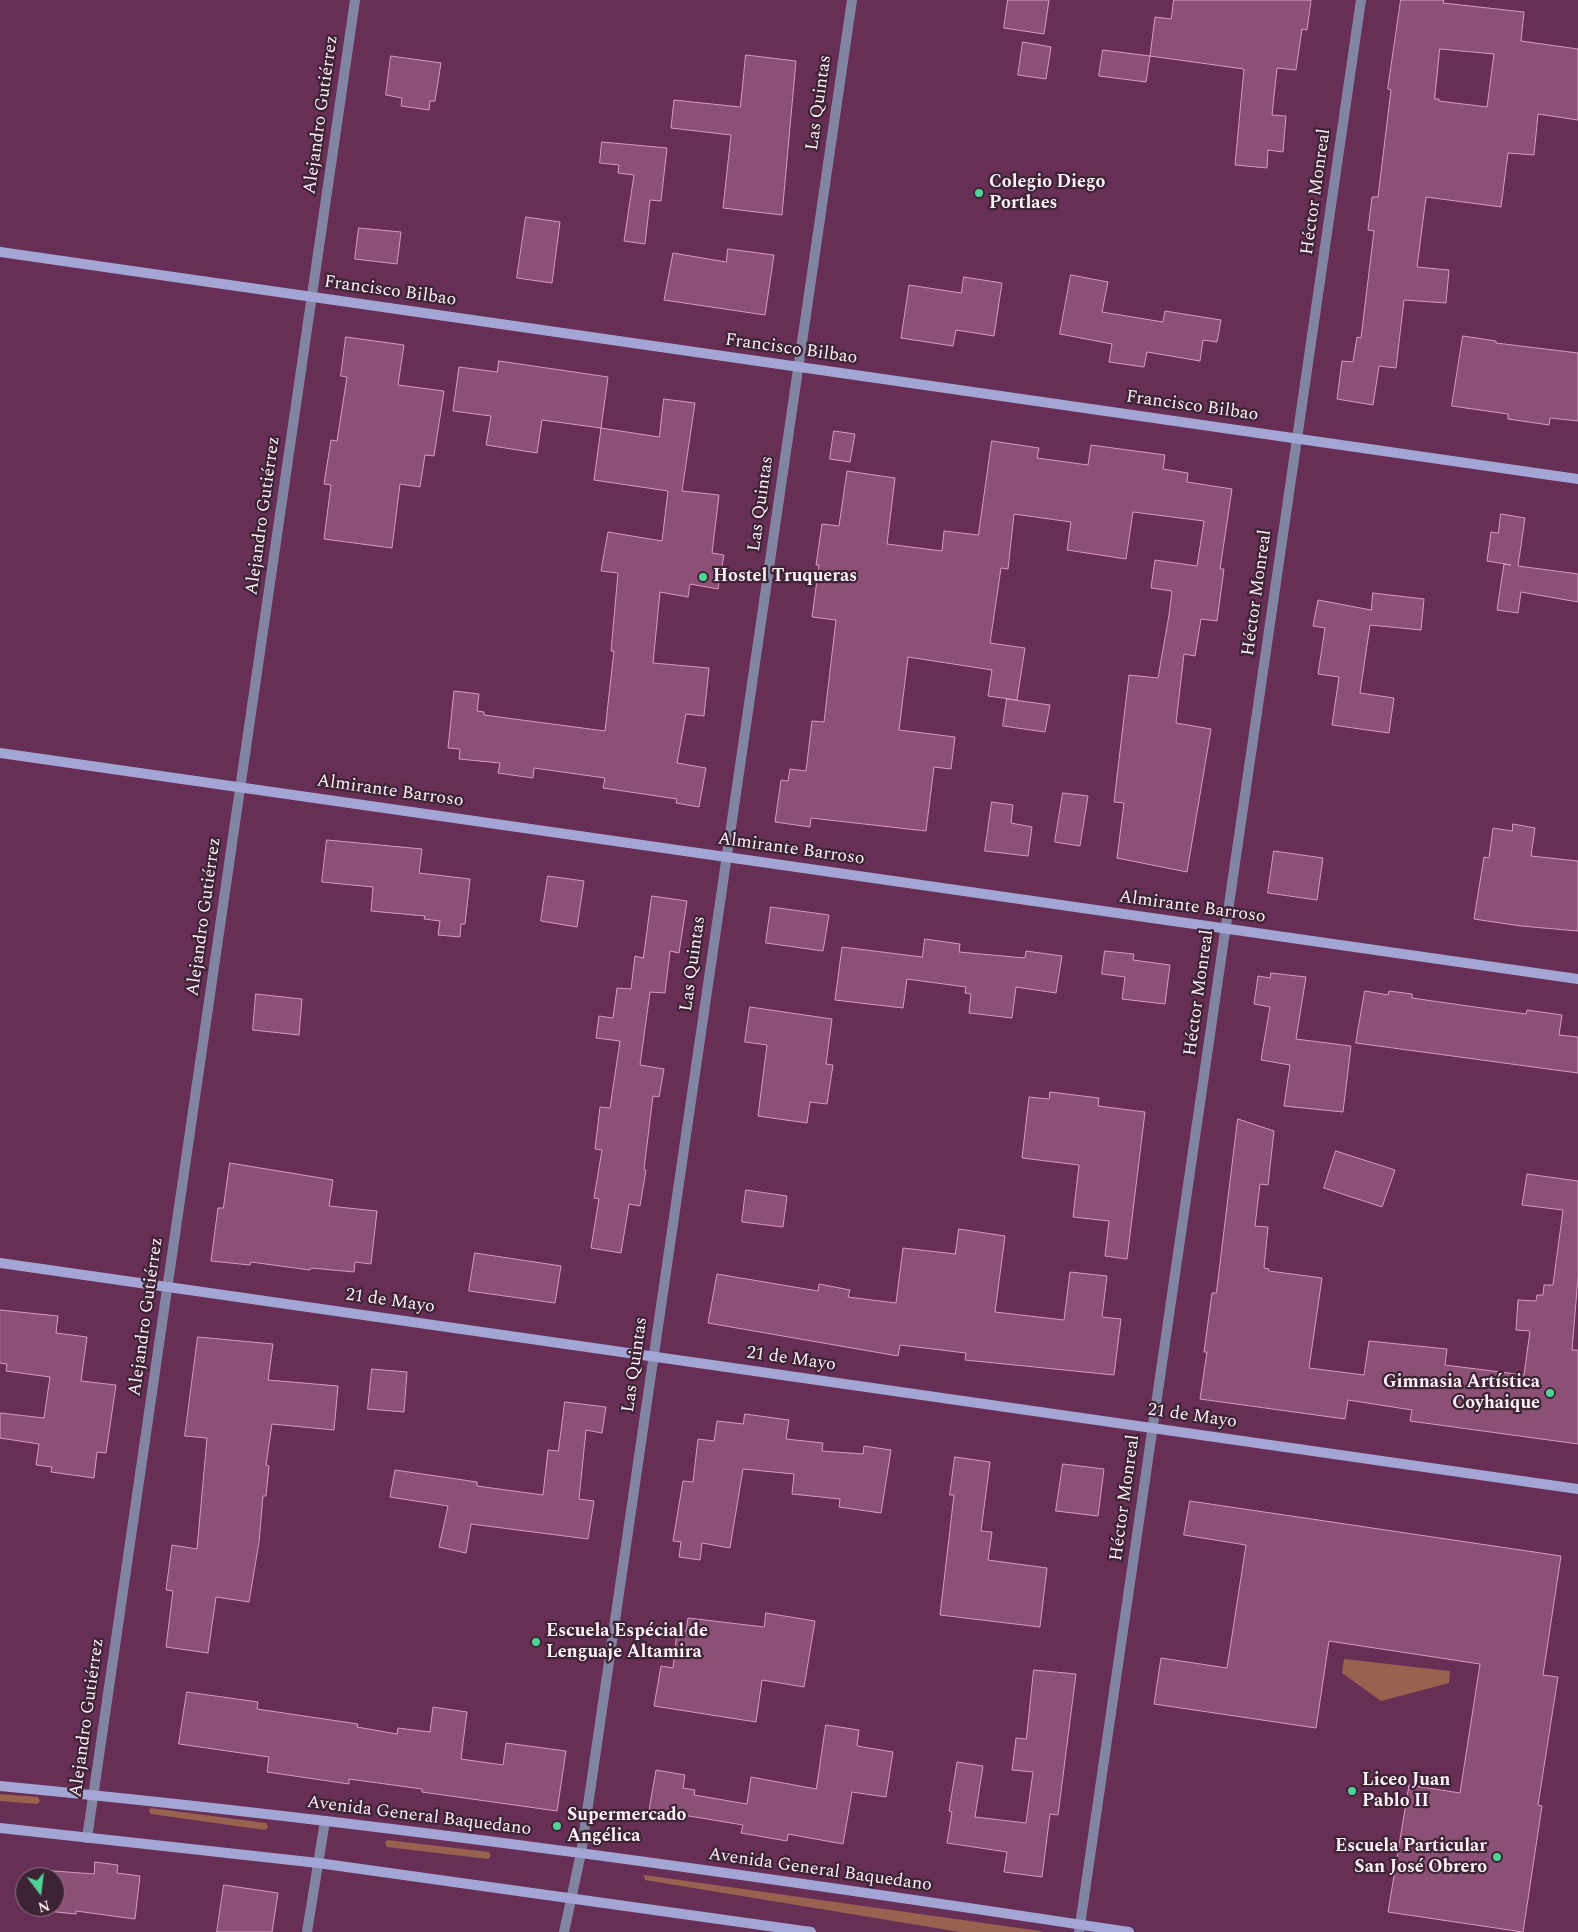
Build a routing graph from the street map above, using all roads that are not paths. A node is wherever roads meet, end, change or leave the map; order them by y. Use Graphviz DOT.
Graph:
graph roads {
  1 [pos="355,0"];
  2 [pos="852,0"];
  3 [pos="1361,0"];
  4 [pos="0,252"];
  5 [pos="312,297"];
  6 [pos="798,367"];
  7 [pos="1297,438"];
  8 [pos="1578,479"];
  9 [pos="0,753"];
  10 [pos="240,787"];
  11 [pos="726,857"];
  12 [pos="1226,929"];
  13 [pos="1578,979"];
  14 [pos="0,1263"];
  15 [pos="167,1286"];
  16 [pos="653,1356"];
  17 [pos="1153,1428"];
  18 [pos="1578,1489"];
  19 [pos="0,1786"];
  20 [pos="93,1795"];
  21 [pos="325,1821"];
  22 [pos="0,1828"];
  23 [pos="87,1838"];
  24 [pos="581,1853"];
  25 [pos="318,1863"];
  26 [pos="571,1897"];
  27 [pos="1079,1928"];
  28 [pos="307,1932"];
  29 [pos="564,1932"];
  30 [pos="811,1932"];
  31 [pos="1129,1932"];
  1 -- 5 [label="street, Alejandro Gutiérrez"];
  2 -- 6 [label="street, Las Quintas"];
  3 -- 7 [label="street, Héctor Monreal"];
  4 -- 5 [label="street, Francisco Bilbao"];
  5 -- 6 [label="street, Francisco Bilbao"];
  5 -- 10 [label="street, Alejandro Gutiérrez"];
  6 -- 7 [label="street, Francisco Bilbao"];
  6 -- 11 [label="street, Las Quintas"];
  7 -- 8 [label="street, Francisco Bilbao"];
  7 -- 12 [label="street, Héctor Monreal"];
  9 -- 10 [label="street, Almirante Barroso"];
  10 -- 11 [label="street, Almirante Barroso"];
  10 -- 15 [label="street, Alejandro Gutiérrez"];
  11 -- 12 [label="street, Almirante Barroso"];
  11 -- 16 [label="street, Las Quintas"];
  12 -- 13 [label="street, Almirante Barroso"];
  12 -- 17 [label="street, Héctor Monreal"];
  14 -- 15 [label="street, 21 de Mayo"];
  15 -- 16 [label="street, 21 de Mayo"];
  15 -- 20 [label="street, Alejandro Gutiérrez"];
  16 -- 17 [label="street, 21 de Mayo"];
  16 -- 24 [label="street, Las Quintas"];
  17 -- 18 [label="street, 21 de Mayo"];
  17 -- 27 [label="street, Héctor Monreal"];
  19 -- 20 [label="street, Avenida General Baquedano"];
  20 -- 21 [label="street, Avenida General Baquedano"];
  20 -- 23 [label="street, Alejandro Gutiérrez"];
  21 -- 24 [label="street, Avenida General Baquedano"];
  21 -- 25 [label="street"];
  22 -- 23 [label="street"];
  23 -- 25 [label="street"];
  24 -- 26 [label="street, Las Quintas"];
  24 -- 27 [label="street, Avenida General Baquedano"];
  25 -- 26 [label="street"];
  25 -- 28 [label="street"];
  26 -- 29 [label="street, Las Quintas"];
  26 -- 30 [label="street"];
  27 -- 31 [label="street, Avenida General Baquedano"];
}
